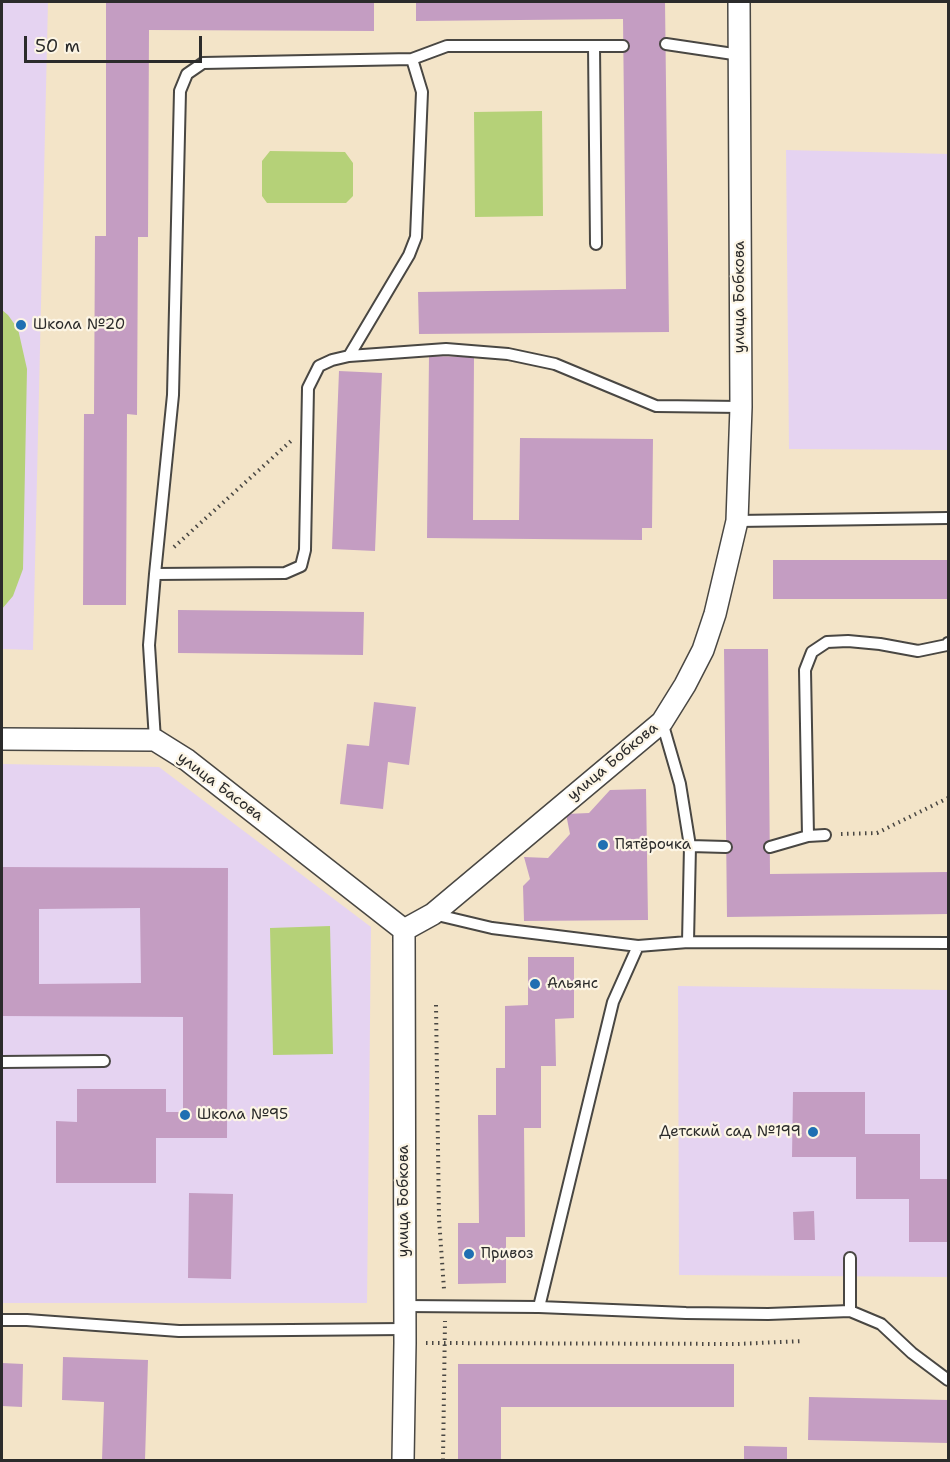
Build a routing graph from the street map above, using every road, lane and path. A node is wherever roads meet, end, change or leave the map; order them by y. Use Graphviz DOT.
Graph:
graph roads {
  1 [pos="740,2"];
  2 [pos="666,44"];
  3 [pos="594,46"];
  4 [pos="623,46"];
  5 [pos="740,55"];
  6 [pos="412,59"];
  7 [pos="596,244"];
  8 [pos="349,356"];
  9 [pos="741,407"];
  10 [pos="307,427"];
  11 [pos="948,518"];
  12 [pos="736,521"];
  13 [pos="156,569"];
  14 [pos="948,643"];
  15 [pos="662,722"];
  16 [pos="2,740"];
  17 [pos="155,740"];
  18 [pos="948,798"];
  19 [pos="825,835"];
  20 [pos="808,836"];
  21 [pos="690,846"];
  22 [pos="726,847"];
  23 [pos="770,847"];
  24 [pos="433,914"];
  25 [pos="404,930"];
  26 [pos="688,942"];
  27 [pos="948,944"];
  28 [pos="638,946"];
  29 [pos="436,1005"];
  30 [pos="104,1061"];
  31 [pos="2,1062"];
  32 [pos="850,1258"];
  33 [pos="404,1306"];
  34 [pos="446,1307"];
  35 [pos="539,1307"];
  36 [pos="850,1311"];
  37 [pos="2,1320"];
  38 [pos="404,1336"];
  39 [pos="803,1341"];
  40 [pos="444,1343"];
  41 [pos="948,1380"];
  42 [pos="403,1461"];
  43 [pos="443,1461"];
  1 -- 5 [label="street, улица Бобкова"];
  2 -- 5 [label="lane"];
  3 -- 4 [label="lane"];
  3 -- 6 [label="lane"];
  3 -- 7 [label="lane"];
  5 -- 9 [label="street, улица Бобкова"];
  6 -- 8 [label="lane"];
  6 -- 13 [label="lane"];
  8 -- 9 [label="lane"];
  8 -- 10 [label="lane"];
  9 -- 12 [label="street, улица Бобкова"];
  10 -- 13 [label="path"];
  10 -- 13 [label="lane"];
  11 -- 12 [label="lane"];
  12 -- 15 [label="street, улица Бобкова"];
  13 -- 17 [label="lane"];
  14 -- 20 [label="lane"];
  15 -- 21 [label="lane"];
  15 -- 24 [label="street, улица Бобкова"];
  16 -- 17 [label="street"];
  17 -- 25 [label="street, улица Басова"];
  18 -- 19 [label="path"];
  19 -- 20 [label="lane"];
  20 -- 23 [label="lane"];
  21 -- 22 [label="lane"];
  21 -- 26 [label="lane"];
  24 -- 25 [label="street, улица Бобкова"];
  24 -- 28 [label="lane"];
  25 -- 33 [label="street, улица Бобкова"];
  26 -- 27 [label="lane"];
  26 -- 28 [label="lane"];
  28 -- 35 [label="lane"];
  29 -- 34 [label="path"];
  30 -- 31 [label="lane"];
  32 -- 36 [label="lane"];
  33 -- 34 [label="lane"];
  33 -- 38 [label="street, улица Бобкова"];
  34 -- 35 [label="lane"];
  34 -- 40 [label="path"];
  35 -- 36 [label="lane"];
  36 -- 41 [label="lane"];
  37 -- 38 [label="lane"];
  38 -- 40 [label="path"];
  38 -- 42 [label="street, улица Бобкова"];
  39 -- 40 [label="path"];
  40 -- 43 [label="path"];
}
